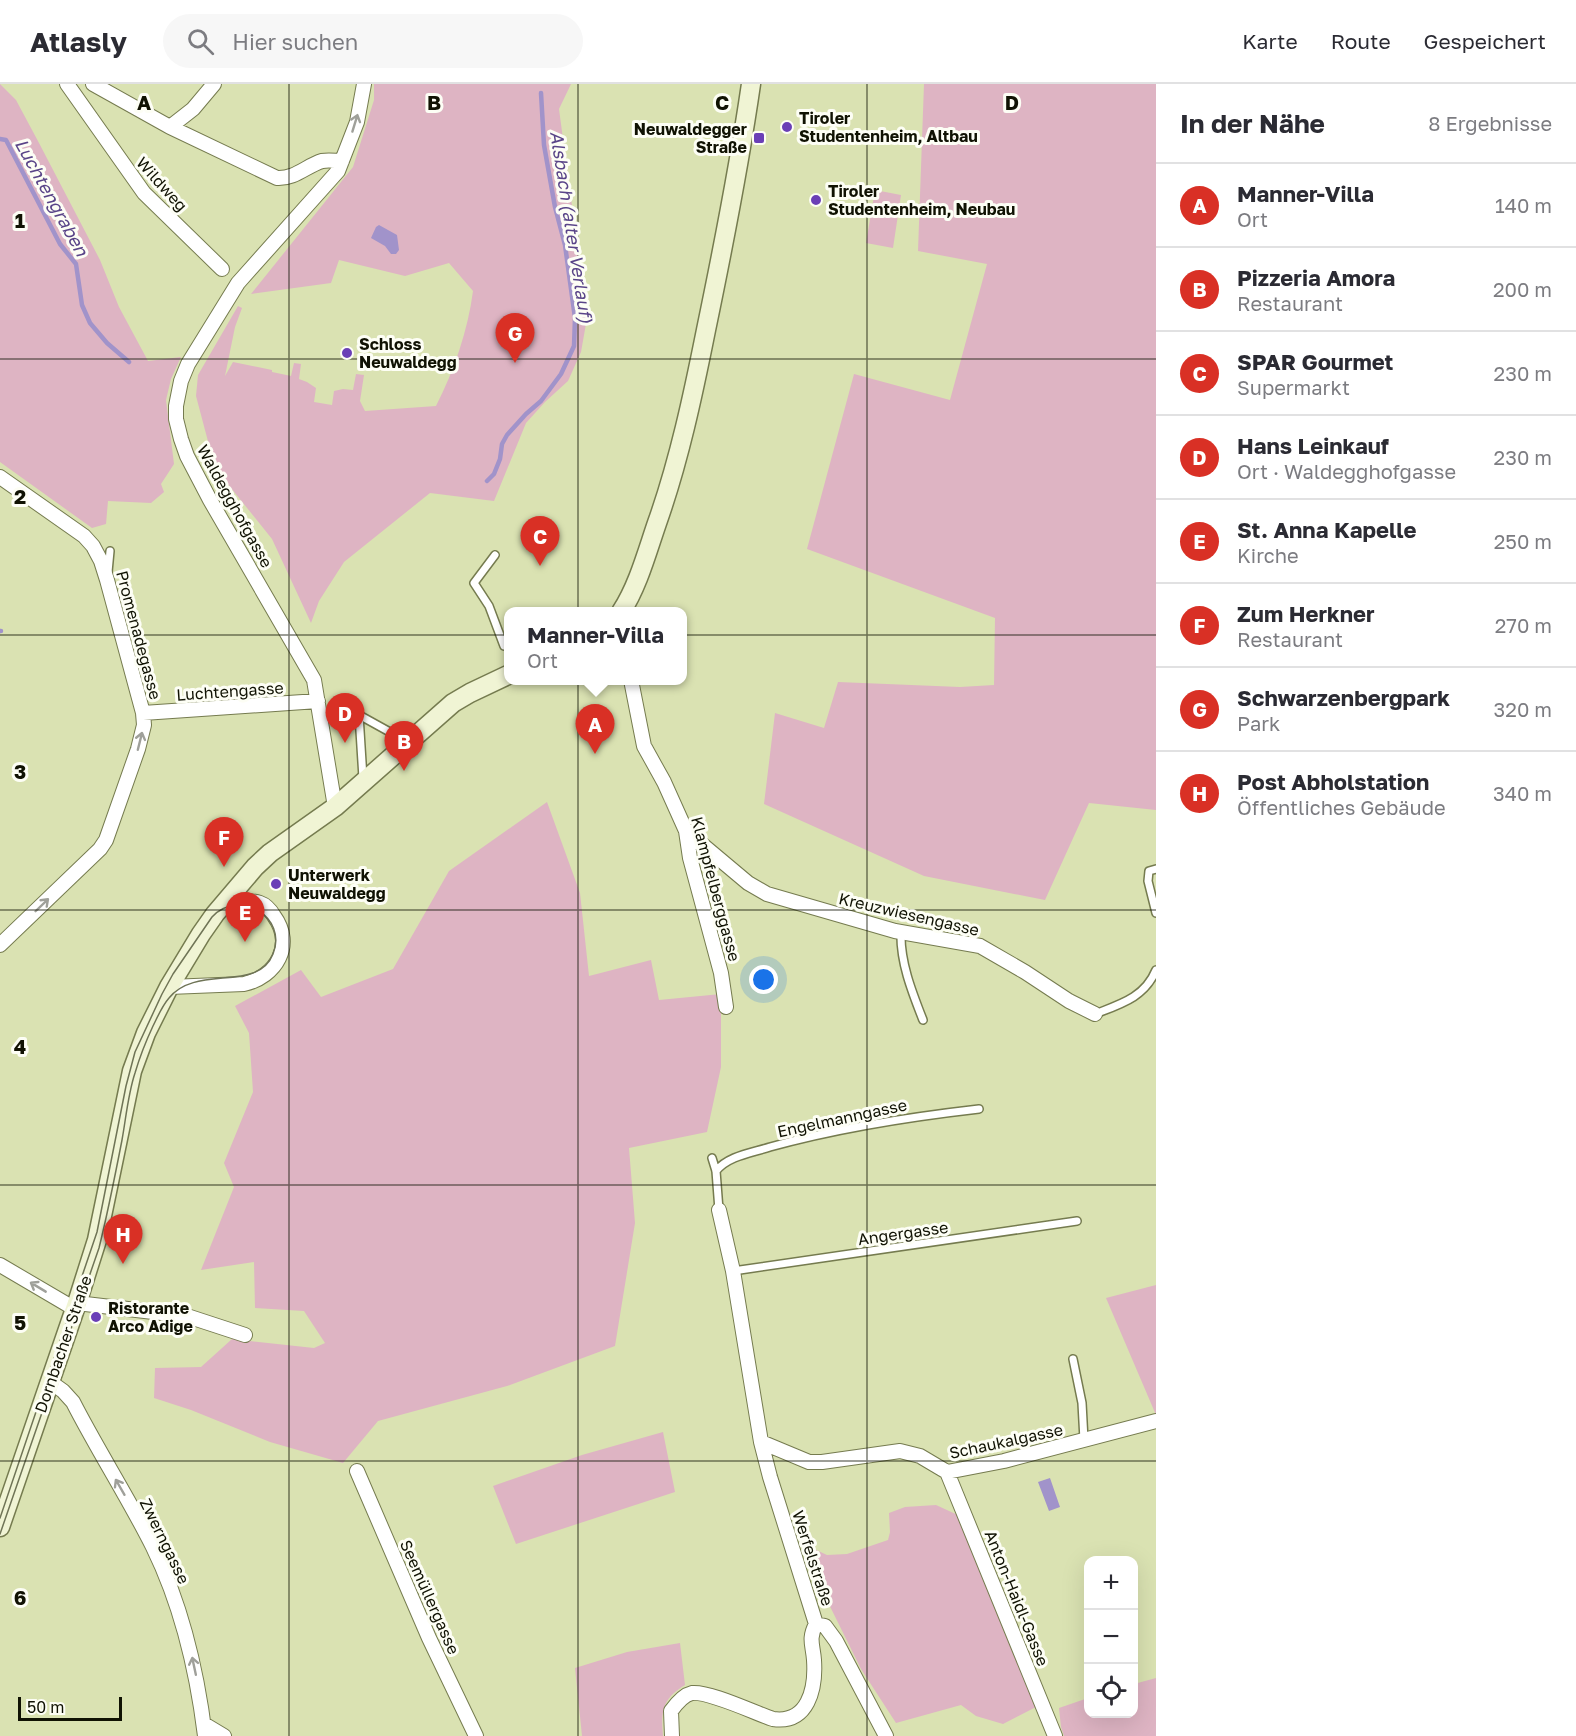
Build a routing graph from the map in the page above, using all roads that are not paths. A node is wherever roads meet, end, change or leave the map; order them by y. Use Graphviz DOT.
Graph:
graph roads {
  1 [pos="66,84"];
  2 [pos="93,84"];
  3 [pos="214,84"];
  4 [pos="364,84"];
  5 [pos="751,84"];
  6 [pos="170,127"];
  7 [pos="342,161"];
  8 [pos="222,268"];
  9 [pos="0,477"];
  10 [pos="111,550"];
  11 [pos="495,555"];
  12 [pos="108,579"];
  13 [pos="623,607"];
  14 [pos="504,646"];
  15 [pos="504,677"];
  16 [pos="632,685"];
  17 [pos="318,701"];
  18 [pos="143,713"];
  19 [pos="408,742"];
  20 [pos="363,783"];
  21 [pos="335,807"];
  22 [pos="686,831"];
  23 [pos="1156,868"];
  24 [pos="228,899"];
  25 [pos="1156,913"];
  26 [pos="901,932"];
  27 [pos="0,945"];
  28 [pos="1156,969"];
  29 [pos="169,987"];
  30 [pos="726,1007"];
  31 [pos="1095,1014"];
  32 [pos="923,1020"];
  33 [pos="980,1108"];
  34 [pos="712,1158"];
  35 [pos="716,1171"];
  36 [pos="719,1210"];
  37 [pos="1077,1221"];
  38 [pos="0,1265"];
  39 [pos="734,1271"];
  40 [pos="76,1306"];
  41 [pos="245,1335"];
  42 [pos="1073,1359"];
  43 [pos="49,1381"];
  44 [pos="1156,1421"];
  45 [pos="1084,1440"];
  46 [pos="761,1442"];
  47 [pos="357,1471"];
  48 [pos="947,1472"];
  49 [pos="0,1527"];
  50 [pos="816,1624"];
  51 [pos="205,1730"];
  52 [pos="224,1736"];
  53 [pos="476,1736"];
  54 [pos="672,1736"];
  55 [pos="886,1736"];
  56 [pos="1055,1736"];
  1 -- 8 [label="street, Wildweg"];
  2 -- 6 [label="street"];
  3 -- 6 [label="street"];
  7 -- 4 [label="street, Waldegghofgasse, one-way"];
  5 -- 13 [label="main road"];
  6 -- 7 [label="street"];
  7 -- 17 [label="street, Waldegghofgasse"];
  9 -- 12 [label="street, Promenadegasse"];
  10 -- 12 [label="lane"];
  11 -- 14 [label="lane"];
  12 -- 18 [label="street, Promenadegasse"];
  15 -- 19 [label="main road, Dornbacher Straße"];
  16 -- 22 [label="street, Klampfelberggasse"];
  17 -- 18 [label="street, Luchtengasse"];
  17 -- 21 [label="street, Waldegghofgasse"];
  27 -- 18 [label="street, Promenadegasse, one-way"];
  19 -- 20 [label="main road, Dornbacher Straße"];
  19 -- 20 [label="lane"];
  20 -- 21 [label="main road, Dornbacher Straße"];
  21 -- 24 [label="main road, Dornbacher Straße"];
  22 -- 26 [label="street, Kreuzwiesengasse"];
  22 -- 30 [label="street, Klampfelberggasse"];
  23 -- 25 [label="lane"];
  24 -- 29 [label="main road, Dornbacher Straße"];
  24 -- 29 [label="street"];
  26 -- 31 [label="street, Kreuzwiesengasse"];
  26 -- 32 [label="lane"];
  28 -- 31 [label="lane"];
  29 -- 40 [label="main road, Dornbacher Straße"];
  33 -- 35 [label="lane, Engelmanngasse"];
  34 -- 35 [label="lane"];
  35 -- 36 [label="lane"];
  36 -- 39 [label="street"];
  37 -- 39 [label="lane, Angergasse"];
  40 -- 38 [label="street, one-way"];
  39 -- 46 [label="street"];
  40 -- 41 [label="street"];
  40 -- 43 [label="main road, Dornbacher Straße"];
  42 -- 45 [label="lane"];
  43 -- 49 [label="main road, Dornbacher Straße"];
  51 -- 43 [label="street, Zwerngasse, one-way"];
  44 -- 45 [label="street, Schaukalgasse"];
  45 -- 48 [label="street, Schaukalgasse"];
  46 -- 48 [label="street, Schaukalgasse"];
  46 -- 50 [label="street, Werfelstraße"];
  47 -- 53 [label="street, Seemüllergasse"];
  48 -- 56 [label="street, Anton-Haidl-Gasse"];
  50 -- 54 [label="street"];
  50 -- 55 [label="street, Werfelstraße"];
  51 -- 52 [label="street"];
}
